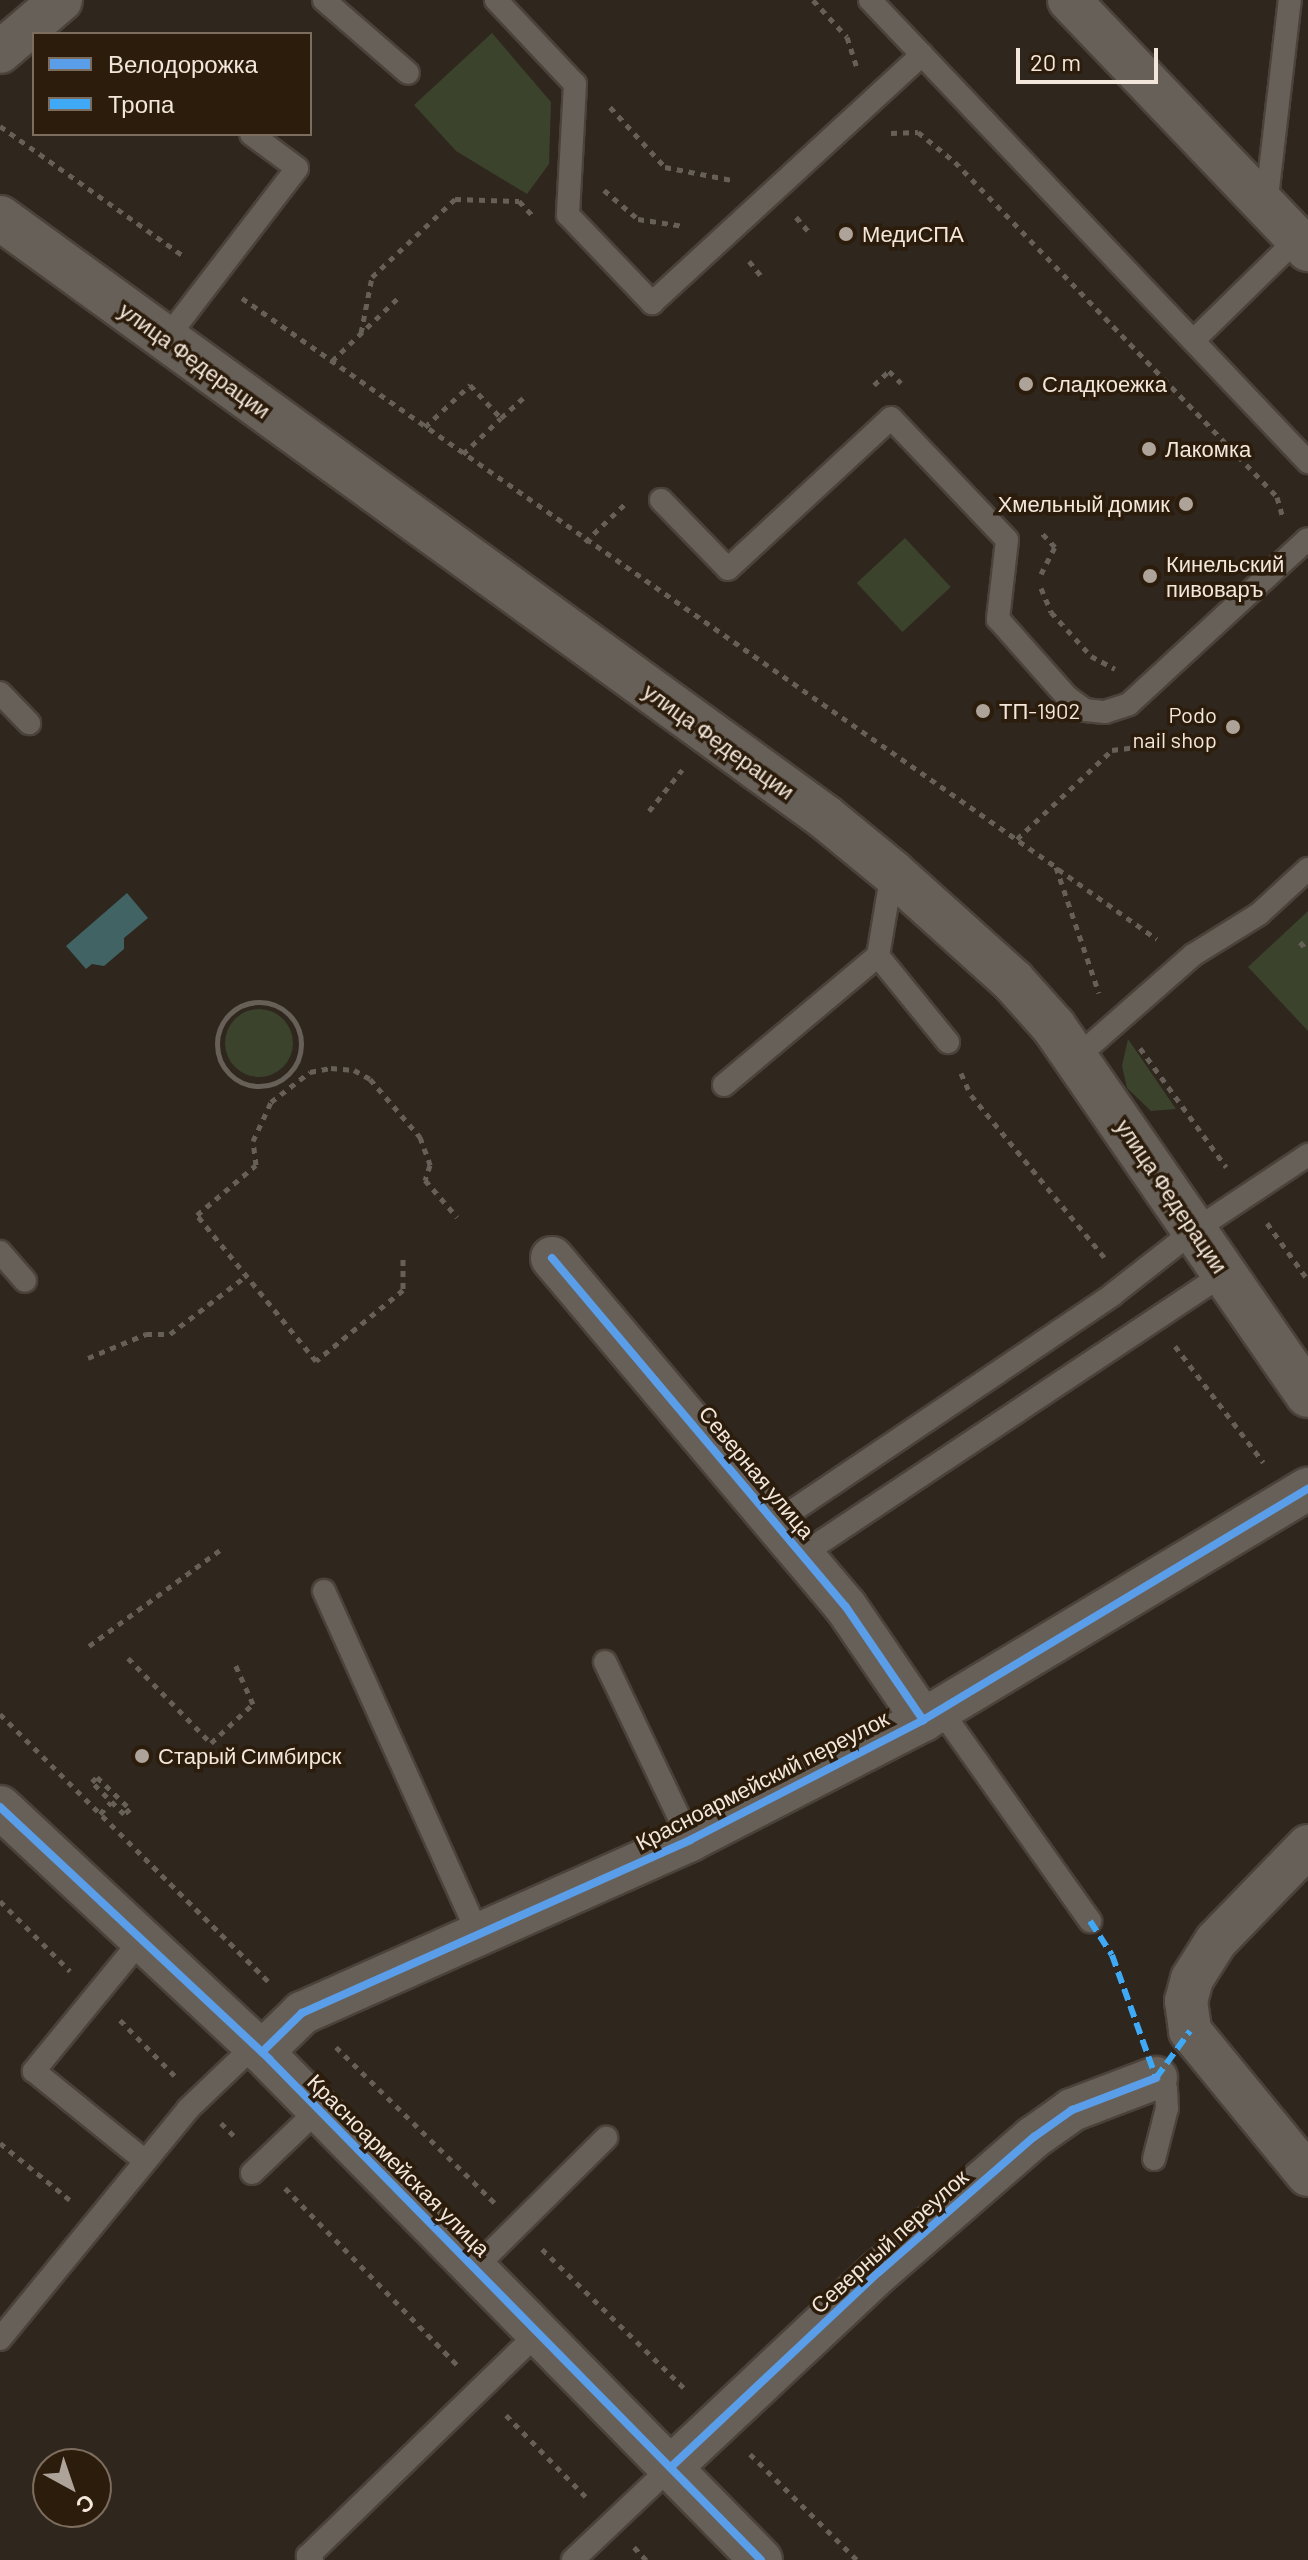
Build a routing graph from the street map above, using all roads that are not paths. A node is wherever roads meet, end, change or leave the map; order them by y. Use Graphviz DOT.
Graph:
graph roads {
  1 [pos="61,0"];
  2 [pos="324,0"];
  3 [pos="496,0"];
  4 [pos="870,0"];
  5 [pos="1069,0"];
  6 [pos="1290,0"];
  7 [pos="0,52"];
  8 [pos="922,55"];
  9 [pos="408,73"];
  10 [pos="254,136"];
  11 [pos="1266,206"];
  12 [pos="0,218"];
  13 [pos="1303,244"];
  14 [pos="166,339"];
  15 [pos="1194,340"];
  16 [pos="1308,462"];
  17 [pos="661,500"];
  18 [pos="1308,539"];
  19 [pos="0,693"];
  20 [pos="29,723"];
  21 [pos="1308,869"];
  22 [pos="892,872"];
  23 [pos="878,956"];
  24 [pos="948,1042"];
  25 [pos="1077,1057"];
  26 [pos="724,1085"];
  27 [pos="1308,1155"];
  28 [pos="1195,1230"];
  29 [pos="0,1252"];
  30 [pos="552,1258"];
  31 [pos="1225,1273"];
  32 [pos="25,1281"];
  33 [pos="1308,1395"];
  34 [pos="1300,1494"];
  35 [pos="776,1522"];
  36 [pos="803,1554"];
  37 [pos="324,1591"];
  38 [pos="605,1662"];
  39 [pos="931,1715"];
  40 [pos="1,1812"];
  41 [pos="690,1840"];
  42 [pos="1308,1846"];
  43 [pos="1090,1921"];
  44 [pos="478,1934"];
  45 [pos="142,1939"];
  46 [pos="258,2048"];
  47 [pos="1156,2078"];
  48 [pos="319,2109"];
  49 [pos="606,2138"];
  50 [pos="1154,2159"];
  51 [pos="145,2161"];
  52 [pos="257,2168"];
  53 [pos="1308,2175"];
  54 [pos="475,2268"];
  55 [pos="539,2332"];
  56 [pos="0,2339"];
  57 [pos="671,2467"];
  58 [pos="312,2560"];
  59 [pos="573,2560"];
  60 [pos="761,2560"];
  1 -- 7 [label="street"];
  2 -- 9 [label="lane"];
  3 -- 8 [label="lane"];
  4 -- 8 [label="lane"];
  5 -- 11 [label="street"];
  6 -- 11 [label="lane"];
  8 -- 15 [label="lane"];
  10 -- 14 [label="lane"];
  11 -- 13 [label="street"];
  12 -- 14 [label="main road, улица Федерации"];
  13 -- 15 [label="lane"];
  14 -- 22 [label="main road, улица Федерации"];
  15 -- 16 [label="lane"];
  17 -- 18 [label="lane"];
  19 -- 20 [label="lane"];
  21 -- 25 [label="lane"];
  22 -- 23 [label="lane"];
  22 -- 25 [label="main road, улица Федерации"];
  23 -- 24 [label="lane"];
  23 -- 26 [label="lane"];
  25 -- 28 [label="main road, улица Федерации"];
  27 -- 28 [label="lane"];
  28 -- 31 [label="main road, улица Федерации"];
  28 -- 35 [label="lane"];
  29 -- 32 [label="lane"];
  30 -- 35 [label="street, Северная улица"];
  31 -- 33 [label="main road, улица Федерации"];
  31 -- 36 [label="lane"];
  34 -- 39 [label="street, Красноармейский переулок"];
  35 -- 36 [label="street, Северная улица"];
  36 -- 39 [label="street, Северная улица"];
  37 -- 44 [label="lane"];
  38 -- 41 [label="lane"];
  39 -- 41 [label="street, Красноармейский переулок"];
  39 -- 43 [label="lane"];
  40 -- 45 [label="street, Красноармейская улица"];
  41 -- 44 [label="street, Красноармейский переулок"];
  42 -- 53 [label="street"];
  44 -- 46 [label="street, Красноармейский переулок"];
  45 -- 46 [label="street, Красноармейская улица"];
  45 -- 51 [label="lane"];
  46 -- 48 [label="street, Красноармейская улица"];
  46 -- 51 [label="lane"];
  47 -- 50 [label="lane"];
  47 -- 57 [label="street, Северный переулок"];
  48 -- 52 [label="lane"];
  48 -- 54 [label="street, Красноармейская улица"];
  49 -- 54 [label="lane"];
  51 -- 56 [label="lane"];
  54 -- 55 [label="street, Красноармейская улица"];
  55 -- 57 [label="street, Красноармейская улица"];
  55 -- 58 [label="lane"];
  57 -- 59 [label="lane"];
  57 -- 60 [label="street, Красноармейская улица"];
}
